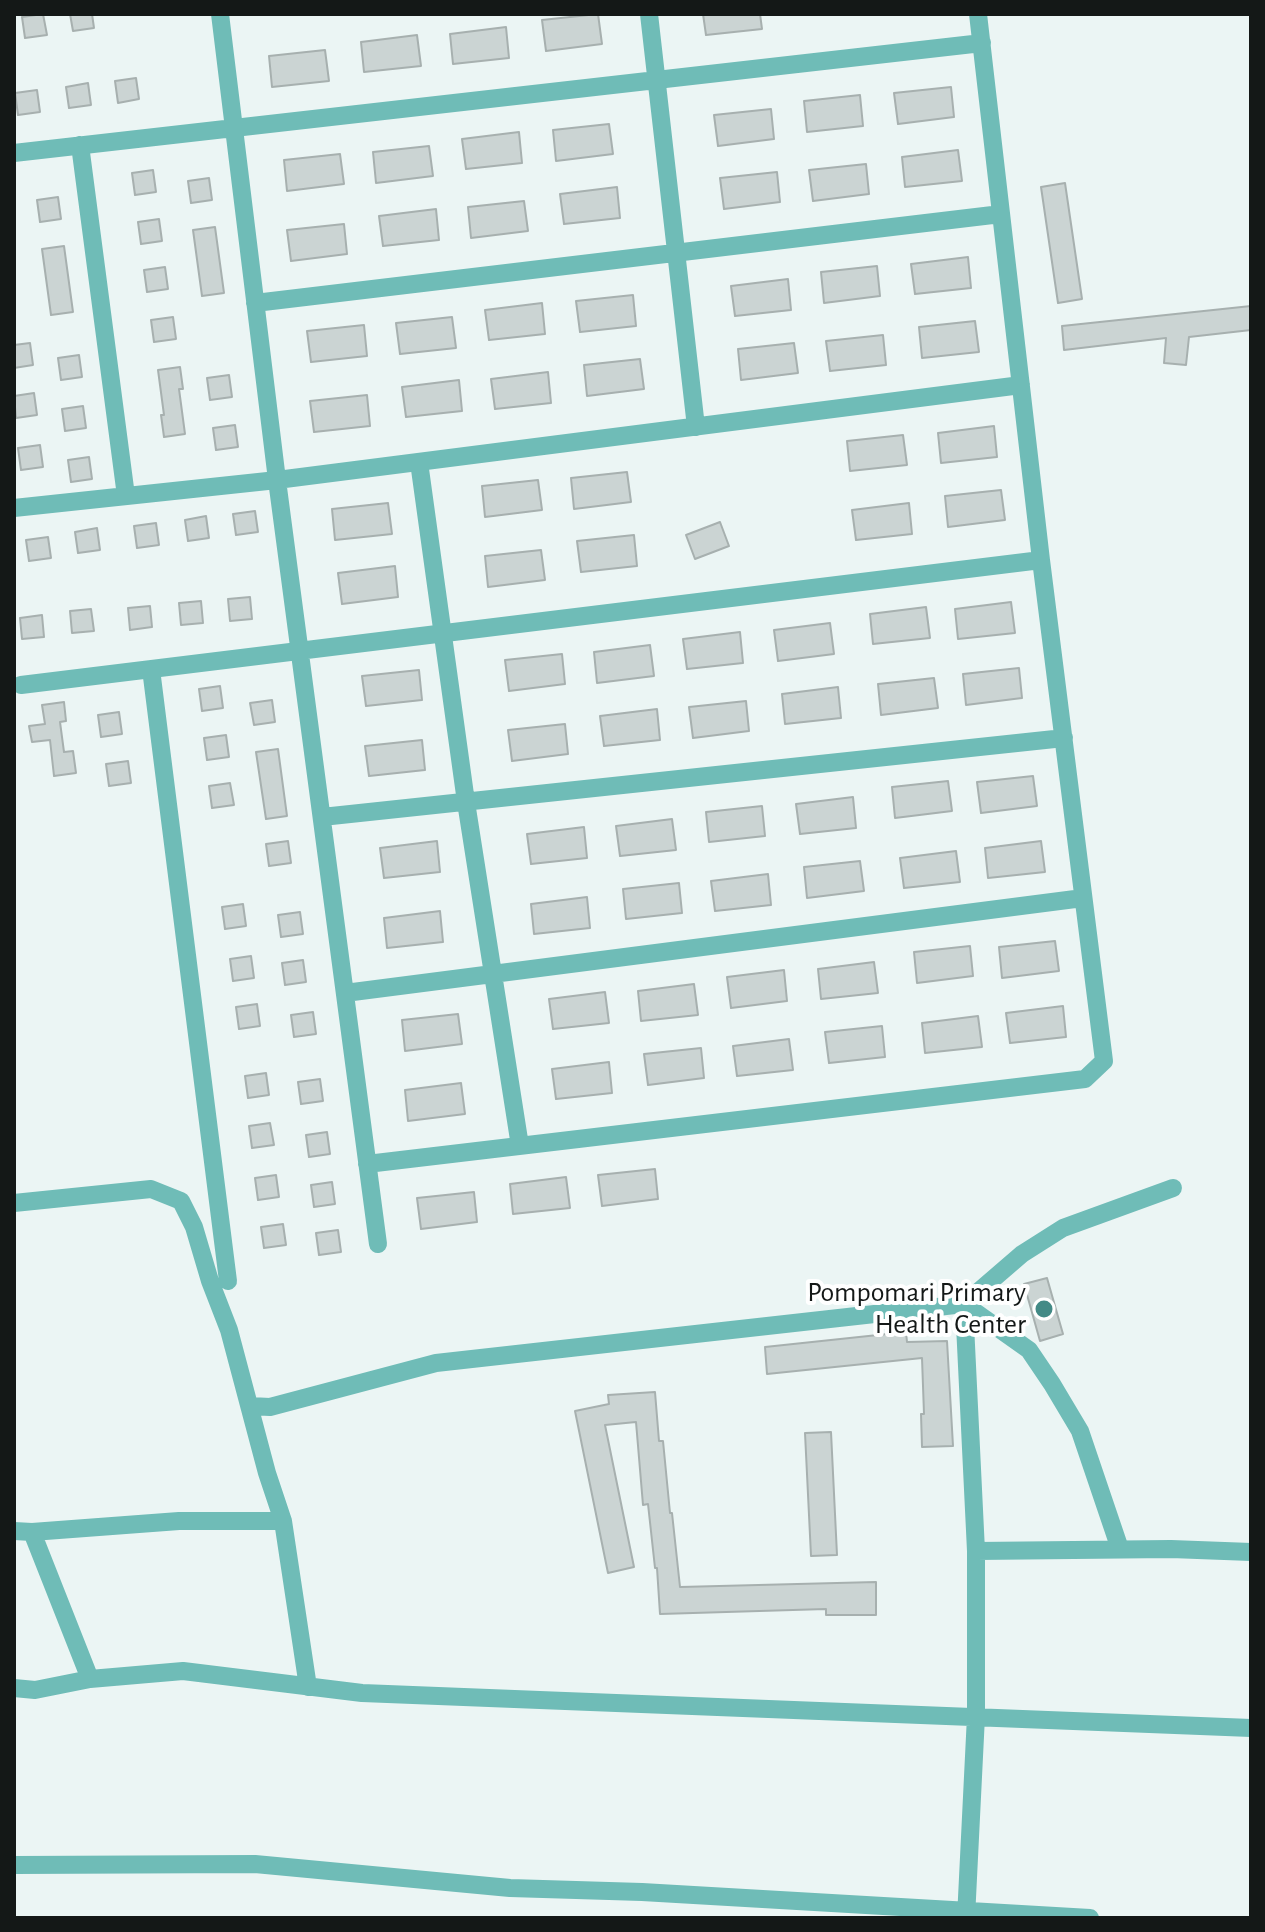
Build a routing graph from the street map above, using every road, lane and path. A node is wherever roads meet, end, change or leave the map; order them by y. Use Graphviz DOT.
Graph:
graph roads {
  1 [pos="220,14"];
  2 [pos="649,14"];
  3 [pos="978,14"];
  4 [pos="982,43"];
  5 [pos="656,80"];
  6 [pos="234,128"];
  7 [pos="80,145"];
  8 [pos="14,153"];
  9 [pos="1001,214"];
  10 [pos="676,253"];
  11 [pos="255,303"];
  12 [pos="1021,385"];
  13 [pos="696,427"];
  14 [pos="419,462"];
  15 [pos="277,480"];
  16 [pos="126,496"];
  17 [pos="14,508"];
  18 [pos="1041,560"];
  19 [pos="441,634"];
  20 [pos="300,651"];
  21 [pos="151,669"];
  22 [pos="21,685"];
  23 [pos="1064,738"];
  24 [pos="466,802"];
  25 [pos="322,817"];
  26 [pos="1083,898"];
  27 [pos="492,974"];
  28 [pos="345,993"];
  29 [pos="520,1146"];
  30 [pos="367,1164"];
  31 [pos="1173,1188"];
  32 [pos="14,1203"];
  33 [pos="378,1244"];
  34 [pos="228,1281"];
  35 [pos="964,1304"];
  36 [pos="250,1406"];
  37 [pos="283,1521"];
  38 [pos="23,1532"];
  39 [pos="1120,1549"];
  40 [pos="976,1551"];
  41 [pos="1251,1552"];
  42 [pos="90,1679"];
  43 [pos="308,1687"];
  44 [pos="14,1688"];
  45 [pos="976,1716"];
  46 [pos="1251,1728"];
  47 [pos="14,1865"];
  48 [pos="966,1914"];
  49 [pos="1090,1918"];
  1 -- 6 [label="street"];
  2 -- 5 [label="street"];
  3 -- 4 [label="street"];
  4 -- 5 [label="street"];
  4 -- 9 [label="street"];
  5 -- 6 [label="street"];
  5 -- 10 [label="street"];
  6 -- 7 [label="street"];
  6 -- 11 [label="street"];
  7 -- 8 [label="street"];
  7 -- 16 [label="street"];
  9 -- 10 [label="street"];
  9 -- 12 [label="street"];
  10 -- 11 [label="street"];
  10 -- 13 [label="street"];
  11 -- 15 [label="street"];
  12 -- 13 [label="street"];
  12 -- 18 [label="street"];
  13 -- 14 [label="street"];
  14 -- 15 [label="street"];
  14 -- 19 [label="street"];
  15 -- 16 [label="street"];
  15 -- 20 [label="street"];
  16 -- 17 [label="street"];
  18 -- 19 [label="street"];
  18 -- 23 [label="street"];
  19 -- 20 [label="street"];
  19 -- 24 [label="street"];
  20 -- 21 [label="street"];
  20 -- 25 [label="street"];
  21 -- 22 [label="street"];
  21 -- 34 [label="street"];
  23 -- 24 [label="street"];
  23 -- 26 [label="street"];
  24 -- 25 [label="street"];
  24 -- 27 [label="street"];
  25 -- 28 [label="street"];
  26 -- 27 [label="street"];
  26 -- 29 [label="street"];
  27 -- 28 [label="street"];
  27 -- 29 [label="street"];
  28 -- 30 [label="street"];
  29 -- 30 [label="street"];
  30 -- 33 [label="street"];
  31 -- 35 [label="street"];
  32 -- 36 [label="street"];
  35 -- 36 [label="street"];
  35 -- 39 [label="street"];
  35 -- 40 [label="street"];
  36 -- 37 [label="street"];
  37 -- 38 [label="street"];
  37 -- 43 [label="street"];
  38 -- 42 [label="street"];
  39 -- 40 [label="street"];
  39 -- 41 [label="street"];
  40 -- 45 [label="street"];
  42 -- 43 [label="street"];
  42 -- 44 [label="street"];
  43 -- 45 [label="street"];
  45 -- 46 [label="street"];
  45 -- 48 [label="street"];
  47 -- 48 [label="street"];
  48 -- 49 [label="street"];
}
